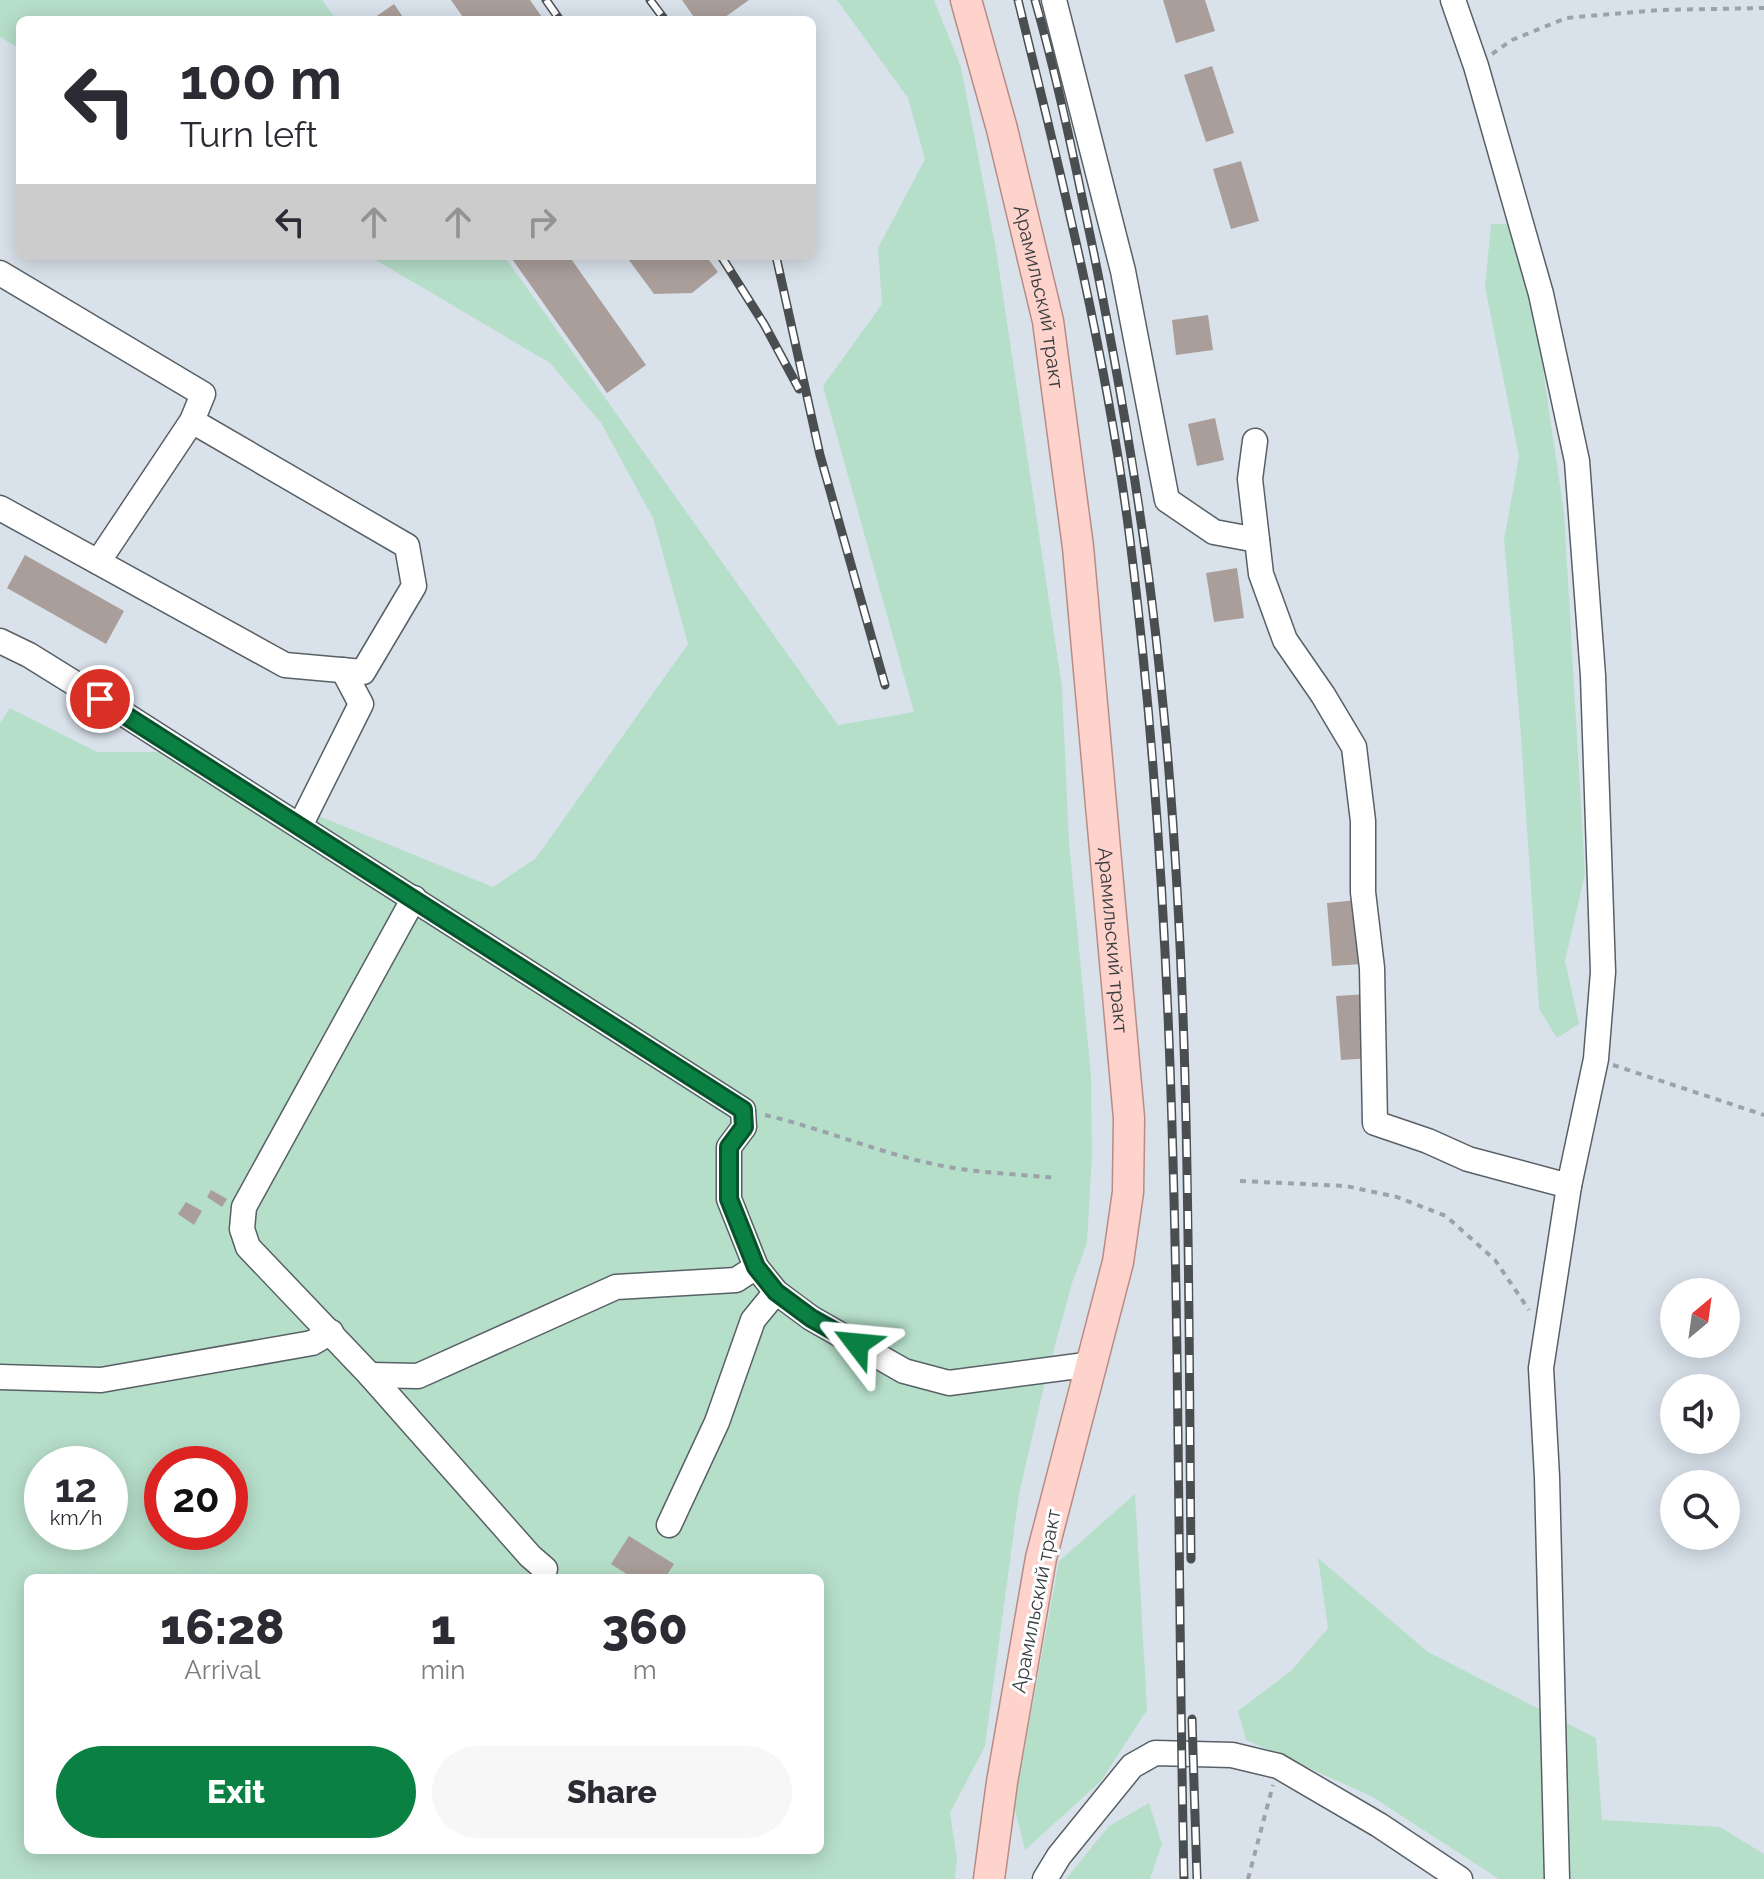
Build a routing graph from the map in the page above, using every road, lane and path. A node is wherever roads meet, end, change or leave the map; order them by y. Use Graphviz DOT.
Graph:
graph roads {
  1 [pos="966,0"];
  2 [pos="1054,0"];
  3 [pos="1453,0"];
  4 [pos="1764,8"];
  5 [pos="1476,66"];
  6 [pos="0,273"];
  7 [pos="192,421"];
  8 [pos="1255,441"];
  9 [pos="0,508"];
  10 [pos="1257,540"];
  11 [pos="98,562"];
  12 [pos="0,641"];
  13 [pos="343,670"];
  14 [pos="300,826"];
  15 [pos="414,898"];
  16 [pos="1596,1059"];
  17 [pos="743,1110"];
  18 [pos="1764,1115"];
  19 [pos="1055,1178"];
  20 [pos="1240,1181"];
  21 [pos="1569,1186"];
  22 [pos="756,1267"];
  23 [pos="776,1292"];
  24 [pos="1532,1315"];
  25 [pos="331,1332"];
  26 [pos="1093,1364"];
  27 [pos="370,1375"];
  28 [pos="0,1377"];
  29 [pos="669,1525"];
  30 [pos="545,1569"];
  31 [pos="1278,1766"];
  32 [pos="989,1879"];
  33 [pos="1045,1879"];
  34 [pos="1248,1879"];
  35 [pos="1460,1879"];
  36 [pos="1557,1879"];
  1 -- 26 [label="main road, Арамильский тракт"];
  2 -- 10 [label="street"];
  3 -- 5 [label="street"];
  4 -- 5 [label="path"];
  5 -- 16 [label="street"];
  6 -- 7 [label="street"];
  7 -- 11 [label="street"];
  7 -- 13 [label="street"];
  8 -- 10 [label="street"];
  9 -- 11 [label="street"];
  10 -- 21 [label="street"];
  11 -- 13 [label="street"];
  12 -- 14 [label="street"];
  13 -- 14 [label="street"];
  14 -- 15 [label="street"];
  15 -- 17 [label="street"];
  15 -- 25 [label="street"];
  16 -- 18 [label="path"];
  16 -- 21 [label="street"];
  17 -- 19 [label="path"];
  17 -- 22 [label="street"];
  20 -- 24 [label="path"];
  21 -- 36 [label="street"];
  22 -- 23 [label="street"];
  22 -- 27 [label="street"];
  23 -- 26 [label="street"];
  23 -- 29 [label="street"];
  25 -- 27 [label="street"];
  25 -- 28 [label="street"];
  26 -- 32 [label="main road, Арамильский тракт"];
  27 -- 30 [label="street"];
  31 -- 33 [label="street"];
  31 -- 34 [label="path"];
  31 -- 35 [label="street"];
}
